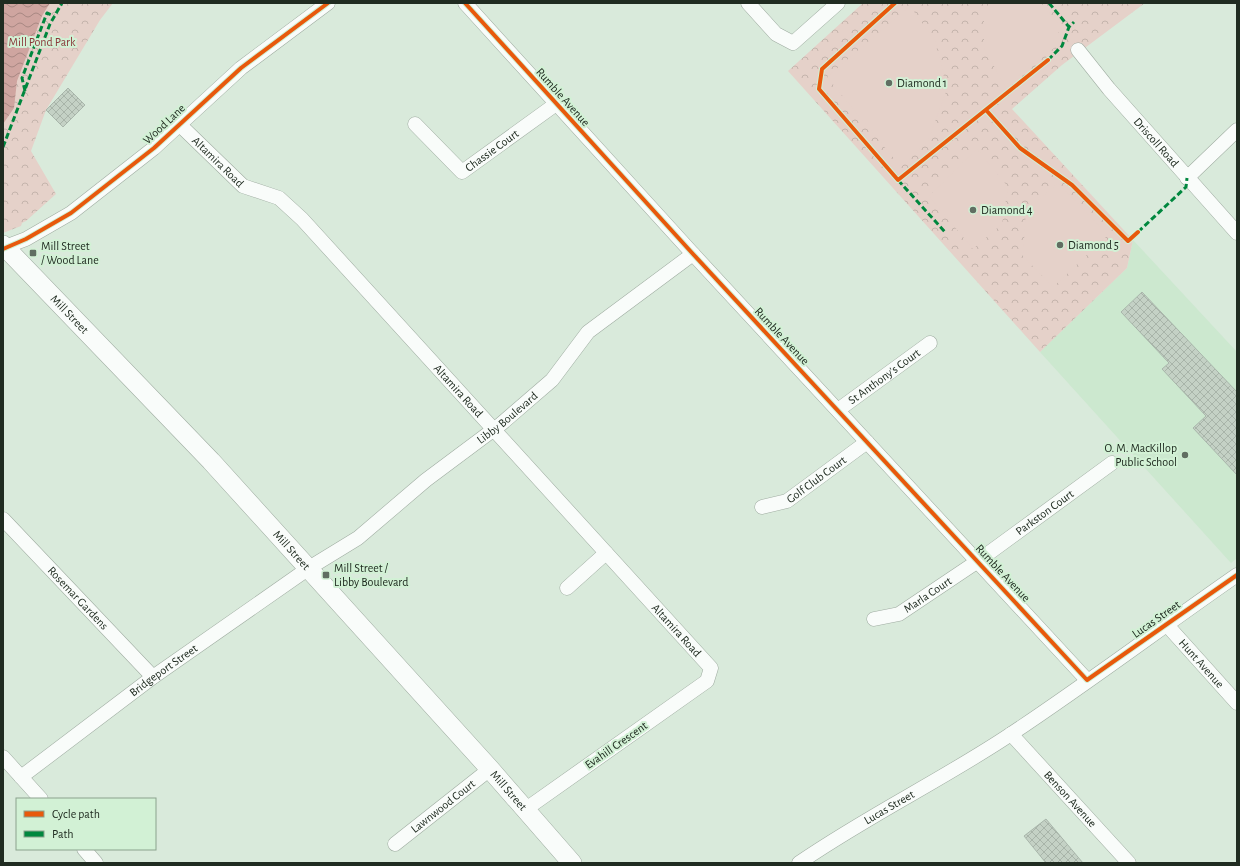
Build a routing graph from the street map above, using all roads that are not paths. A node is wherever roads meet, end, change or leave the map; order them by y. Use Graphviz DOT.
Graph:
graph roads {
  1 [pos="465,3"];
  2 [pos="748,3"];
  3 [pos="838,3"];
  4 [pos="318,6"];
  5 [pos="1078,50"];
  6 [pos="556,104"];
  7 [pos="415,124"];
  8 [pos="180,125"];
  9 [pos="1237,130"];
  10 [pos="1186,178"];
  11 [pos="1237,233"];
  12 [pos="4,247"];
  13 [pos="693,254"];
  14 [pos="930,343"];
  15 [pos="838,410"];
  16 [pos="495,428"];
  17 [pos="867,442"];
  18 [pos="1112,463"];
  19 [pos="762,507"];
  20 [pos="3,519"];
  21 [pos="606,553"];
  22 [pos="978,561"];
  23 [pos="309,568"];
  24 [pos="1237,575"];
  25 [pos="567,588"];
  26 [pos="874,619"];
  27 [pos="1166,624"];
  28 [pos="153,677"];
  29 [pos="1087,680"];
  30 [pos="707,681"];
  31 [pos="1237,703"];
  32 [pos="1011,734"];
  33 [pos="3,757"];
  34 [pos="490,769"];
  35 [pos="21,777"];
  36 [pos="40,798"];
  37 [pos="526,809"];
  38 [pos="396,844"];
  39 [pos="85,850"];
  40 [pos="96,863"];
  41 [pos="572,863"];
  42 [pos="799,863"];
  43 [pos="1130,863"];
  1 -- 6 [label="street, Rumble Avenue"];
  2 -- 3 [label="street"];
  4 -- 8 [label="street, Wood Lane"];
  5 -- 10 [label="street, Driscoll Road"];
  6 -- 7 [label="street, Chassie Court"];
  6 -- 13 [label="street, Rumble Avenue"];
  8 -- 12 [label="street, Wood Lane"];
  8 -- 16 [label="street, Altamira Road"];
  9 -- 10 [label="street"];
  10 -- 11 [label="street, Driscoll Road"];
  12 -- 23 [label="street, Mill Street"];
  13 -- 15 [label="street, Rumble Avenue"];
  13 -- 16 [label="street, Libby Boulevard"];
  14 -- 15 [label="street, St Anthony's Court"];
  15 -- 17 [label="street, Rumble Avenue"];
  16 -- 21 [label="street, Altamira Road"];
  16 -- 23 [label="street, Libby Boulevard"];
  17 -- 19 [label="street, Golf Club Court"];
  17 -- 22 [label="street, Rumble Avenue"];
  18 -- 22 [label="street, Parkston Court"];
  20 -- 28 [label="street, Rosemar Gardens"];
  21 -- 25 [label="street"];
  21 -- 30 [label="street, Altamira Road"];
  22 -- 26 [label="street, Marla Court"];
  22 -- 29 [label="street, Rumble Avenue"];
  23 -- 28 [label="street, Bridgeport Street"];
  23 -- 34 [label="street, Mill Street"];
  24 -- 27 [label="street, Lucas Street"];
  27 -- 29 [label="street, Lucas Street"];
  27 -- 31 [label="street, Hunt Avenue"];
  28 -- 35 [label="street, Bridgeport Street"];
  29 -- 32 [label="street, Lucas Street"];
  30 -- 37 [label="street, Evahill Crescent"];
  32 -- 42 [label="street, Lucas Street"];
  32 -- 43 [label="street, Benson Avenue"];
  33 -- 35 [label="street"];
  34 -- 37 [label="street, Mill Street"];
  34 -- 38 [label="street, Lawnwood Court"];
  35 -- 36 [label="street"];
  37 -- 41 [label="street, Mill Street"];
  39 -- 40 [label="street"];
}
